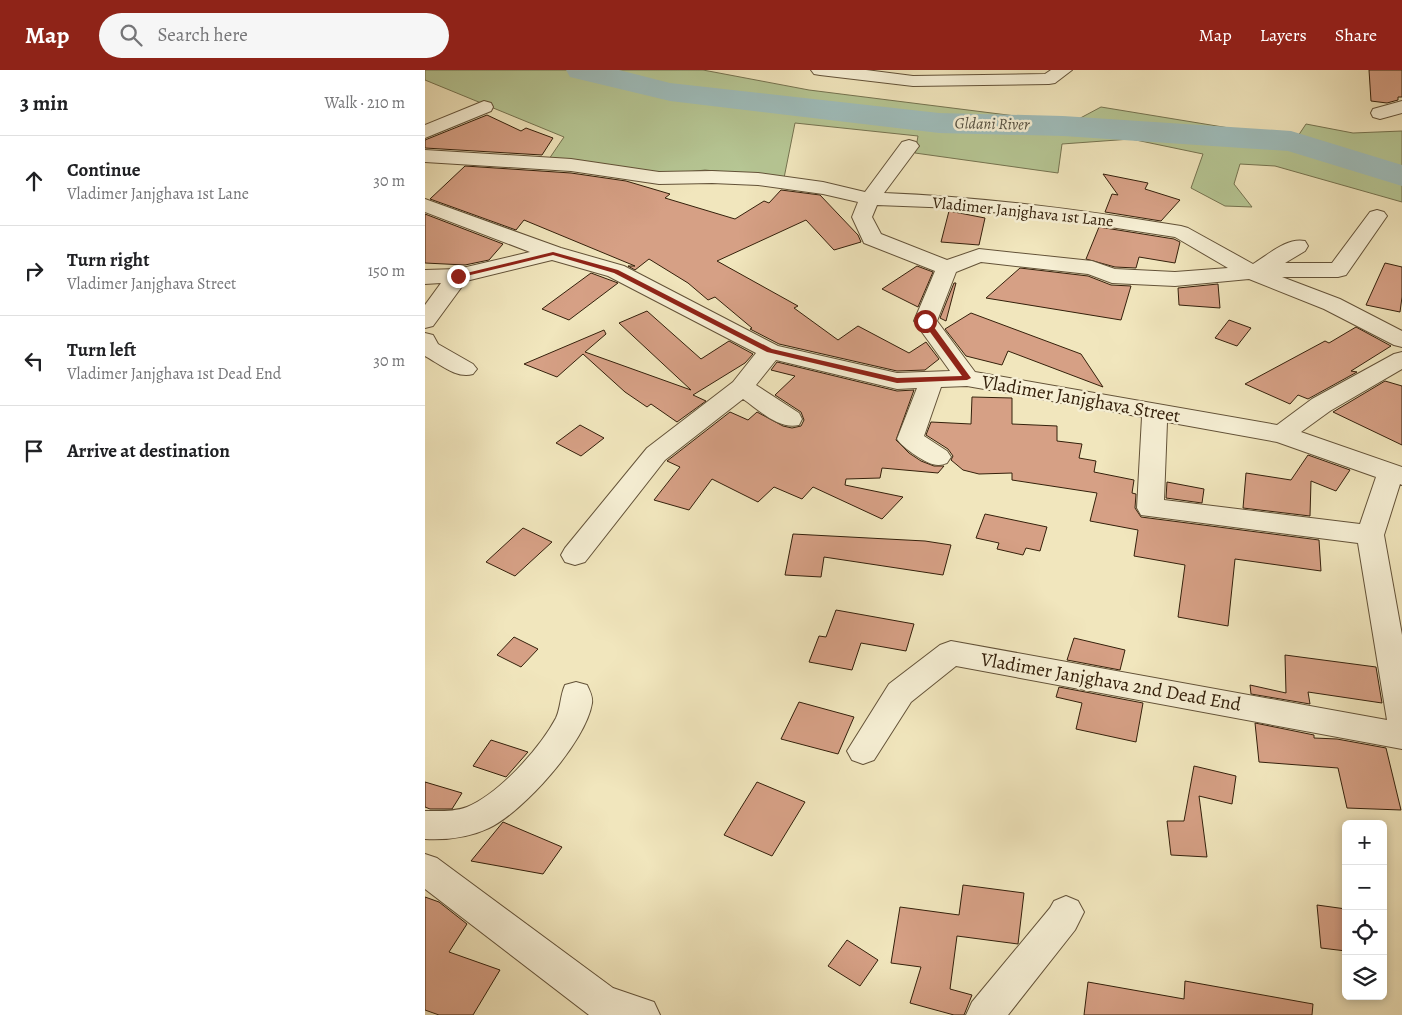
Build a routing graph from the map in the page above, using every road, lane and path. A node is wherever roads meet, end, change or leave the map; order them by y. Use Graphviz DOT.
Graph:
graph roads {
  1 [pos="819,70"];
  2 [pos="1063,70"];
  3 [pos="484,106"];
  4 [pos="1402,107"];
  5 [pos="1380,113"];
  6 [pos="425,132"];
  7 [pos="909,146"];
  8 [pos="425,156"];
  9 [pos="870,199"];
  10 [pos="425,205"];
  11 [pos="1377,216"];
  12 [pos="1297,246"];
  13 [pos="553,254"];
  14 [pos="947,268"];
  15 [pos="1253,273"];
  16 [pos="458,276"];
  17 [pos="425,277"];
  18 [pos="425,321"];
  19 [pos="425,340"];
  20 [pos="1402,340"];
  21 [pos="770,351"];
  22 [pos="1402,359"];
  23 [pos="465,370"];
  24 [pos="967,378"];
  25 [pos="932,379"];
  26 [pos="742,387"];
  27 [pos="1155,413"];
  28 [pos="791,419"];
  29 [pos="1281,434"];
  30 [pos="938,457"];
  31 [pos="1396,474"];
  32 [pos="1370,534"];
  33 [pos="575,555"];
  34 [pos="576,694"];
  35 [pos="1402,720"];
  36 [pos="1402,736"];
  37 [pos="863,751"];
  38 [pos="425,825"];
  39 [pos="425,869"];
  40 [pos="1066,912"];
  41 [pos="599,1008"];
  42 [pos="641,1015"];
  43 [pos="985,1015"];
  1 -- 2 [label="street"];
  3 -- 6 [label="street"];
  4 -- 5 [label="street"];
  7 -- 9 [label="street"];
  8 -- 9 [label="street, Vladimer Janjghava 1st Lane"];
  9 -- 14 [label="street"];
  9 -- 15 [label="street, Vladimer Janjghava 1st Lane"];
  10 -- 13 [label="street, Vladimer Janjghava Street"];
  11 -- 15 [label="street"];
  12 -- 15 [label="street"];
  13 -- 16 [label="street"];
  13 -- 21 [label="street, Vladimer Janjghava Street"];
  14 -- 15 [label="street"];
  14 -- 24 [label="street"];
  15 -- 20 [label="street, Vladimer Janjghava 1st Lane"];
  16 -- 17 [label="street"];
  16 -- 18 [label="street"];
  19 -- 23 [label="street"];
  21 -- 25 [label="street, Vladimer Janjghava Street"];
  21 -- 26 [label="street"];
  22 -- 29 [label="street"];
  24 -- 25 [label="street, Vladimer Janjghava Street"];
  24 -- 27 [label="street, Vladimer Janjghava Street"];
  25 -- 30 [label="street"];
  26 -- 28 [label="street"];
  26 -- 33 [label="street"];
  27 -- 29 [label="street, Vladimer Janjghava Street"];
  27 -- 32 [label="street"];
  29 -- 31 [label="street, Vladimer Janjghava Street"];
  31 -- 32 [label="street"];
  32 -- 35 [label="street"];
  34 -- 38 [label="street"];
  36 -- 37 [label="street, Vladimer Janjghava 2nd Dead End"];
  39 -- 41 [label="street"];
  40 -- 43 [label="street"];
  41 -- 42 [label="street"];
}
